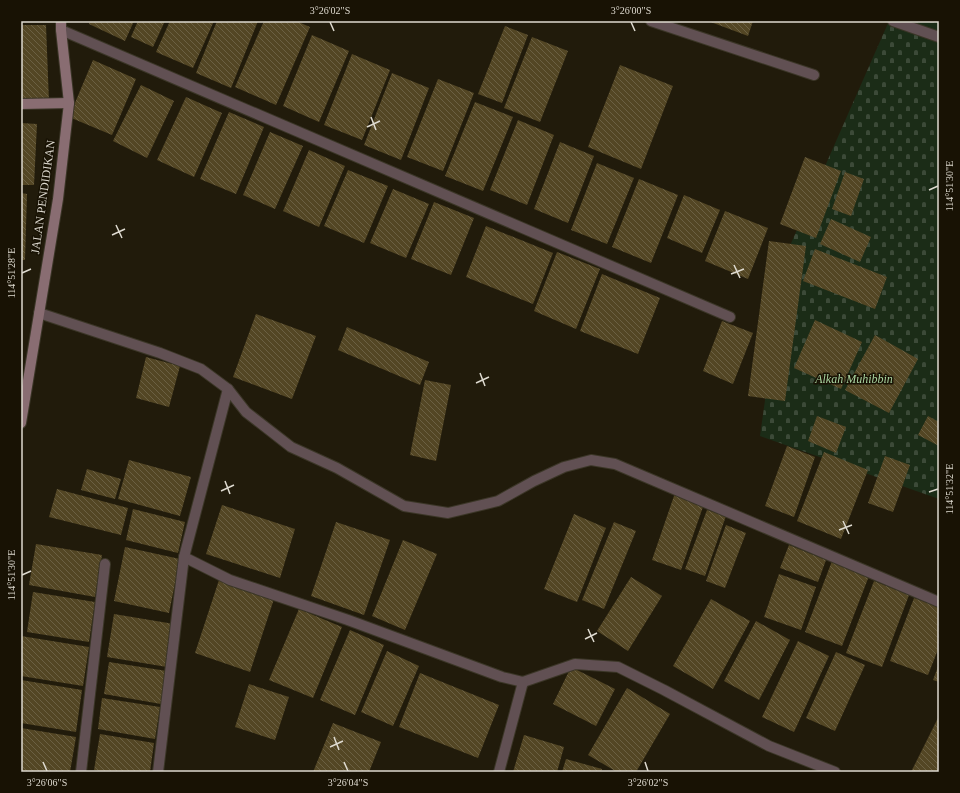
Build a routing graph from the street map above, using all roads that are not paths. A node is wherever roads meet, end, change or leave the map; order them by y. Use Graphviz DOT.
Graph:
graph roads {
  1 [pos="652,21"];
  2 [pos="893,21"];
  3 [pos="61,25"];
  4 [pos="939,37"];
  5 [pos="814,75"];
  6 [pos="69,103"];
  7 [pos="21,104"];
  8 [pos="39,313"];
  9 [pos="730,317"];
  10 [pos="228,389"];
  11 [pos="21,423"];
  12 [pos="184,557"];
  13 [pos="105,564"];
  14 [pos="939,602"];
  15 [pos="522,682"];
  16 [pos="81,772"];
  17 [pos="158,772"];
  18 [pos="499,772"];
  19 [pos="835,772"];
  1 -- 5 [label="street"];
  2 -- 4 [label="street"];
  3 -- 6 [label="street, JALAN PENDIDIKAN"];
  3 -- 9 [label="street"];
  6 -- 7 [label="street"];
  6 -- 8 [label="street, JALAN PENDIDIKAN"];
  8 -- 10 [label="street"];
  8 -- 11 [label="street, JALAN PENDIDIKAN"];
  10 -- 12 [label="street"];
  10 -- 14 [label="street"];
  12 -- 15 [label="street"];
  12 -- 17 [label="street"];
  13 -- 16 [label="street"];
  15 -- 18 [label="street"];
  15 -- 19 [label="street"];
}
